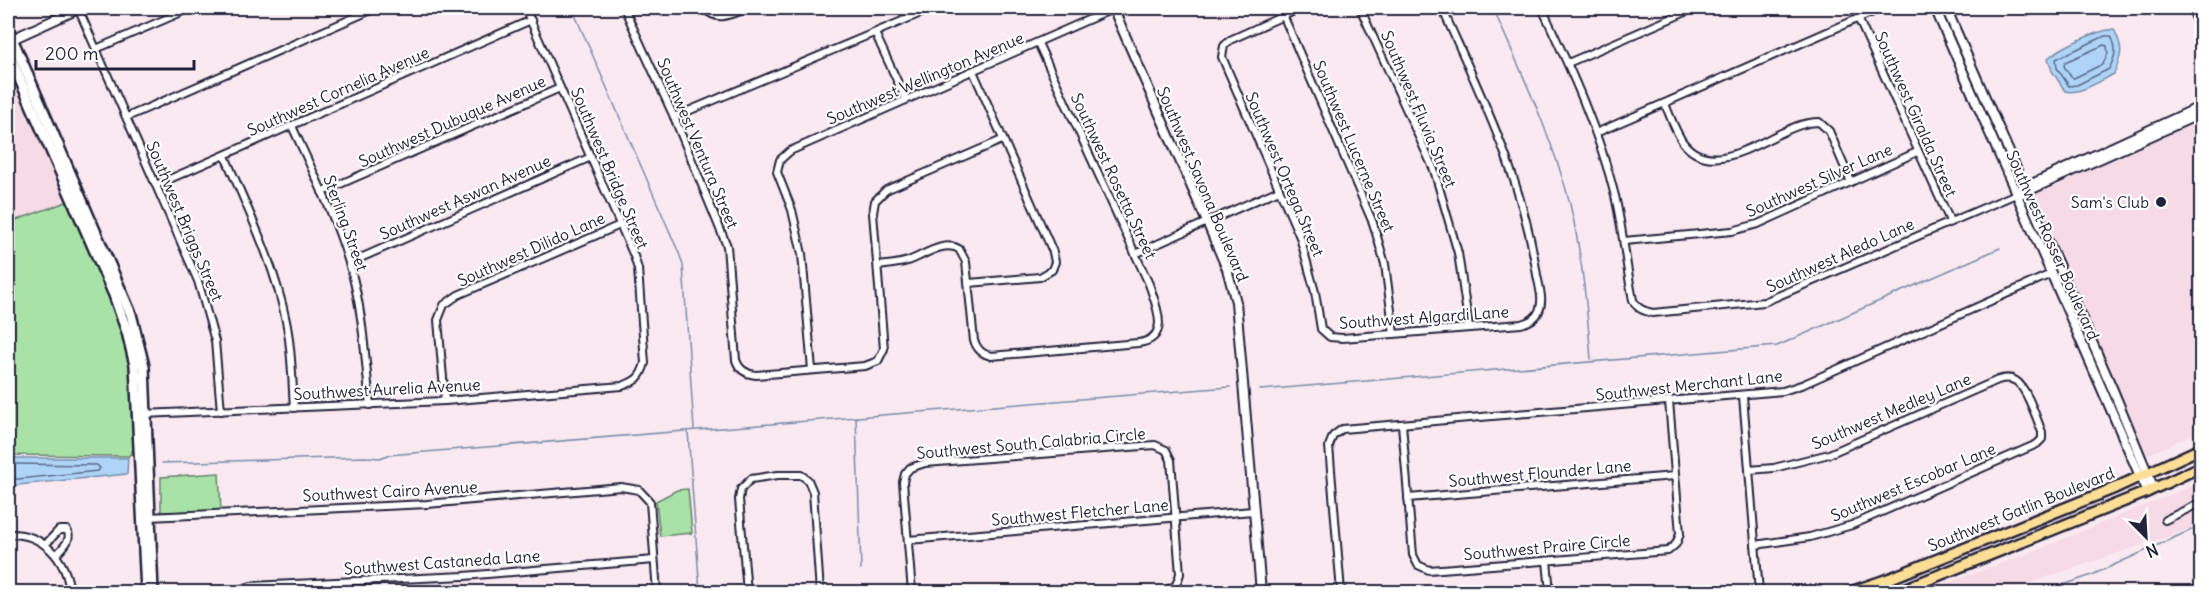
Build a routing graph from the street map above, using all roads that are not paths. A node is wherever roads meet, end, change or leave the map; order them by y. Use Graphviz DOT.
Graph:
graph roads {
  1 [pos="78,8"];
  2 [pos="191,8"];
  3 [pos="376,8"];
  4 [pos="525,8"];
  5 [pos="624,8"];
  6 [pos="704,8"];
  7 [pos="748,8"];
  8 [pos="933,8"];
  9 [pos="1114,8"];
  10 [pos="1280,8"];
  11 [pos="1301,8"];
  12 [pos="1360,8"];
  13 [pos="1442,8"];
  14 [pos="1542,8"];
  15 [pos="1695,8"];
  16 [pos="1882,8"];
  17 [pos="1935,8"];
  18 [pos="1946,8"];
  19 [pos="2191,8"];
  20 [pos="1284,15"];
  21 [pos="1858,18"];
  22 [pos="531,20"];
  23 [pos="8,29"];
  24 [pos="2202,31"];
  25 [pos="875,33"];
  26 [pos="10,40"];
  27 [pos="1038,43"];
  28 [pos="96,49"];
  29 [pos="8,52"];
  30 [pos="1568,63"];
  31 [pos="973,71"];
  32 [pos="560,88"];
  33 [pos="906,100"];
  34 [pos="1665,104"];
  35 [pos="2202,106"];
  36 [pos="2202,114"];
  37 [pos="127,117"];
  38 [pos="674,117"];
  39 [pos="292,126"];
  40 [pos="1596,133"];
  41 [pos="1002,140"];
  42 [pos="1917,152"];
  43 [pos="225,156"];
  44 [pos="591,157"];
  45 [pos="1851,182"];
  46 [pos="64,183"];
  47 [pos="156,185"];
  48 [pos="1279,190"];
  49 [pos="2025,190"];
  50 [pos="322,192"];
  51 [pos="2016,194"];
  52 [pos="80,196"];
  53 [pos="1950,221"];
  54 [pos="1207,222"];
  55 [pos="621,225"];
  56 [pos="1624,241"];
  57 [pos="1135,254"];
  58 [pos="349,263"];
  59 [pos="878,266"];
  60 [pos="2051,274"];
  61 [pos="969,283"];
  62 [pos="1469,328"];
  63 [pos="1321,329"];
  64 [pos="1394,334"];
  65 [pos="812,370"];
  66 [pos="636,381"];
  67 [pos="1743,396"];
  68 [pos="445,401"];
  69 [pos="1669,401"];
  70 [pos="370,405"];
  71 [pos="294,408"];
  72 [pos="221,411"];
  73 [pos="142,414"];
  74 [pos="1402,424"];
  75 [pos="2042,439"];
  76 [pos="2202,448"];
  77 [pos="2202,466"];
  78 [pos="1749,470"];
  79 [pos="2144,475"];
  80 [pos="1675,476"];
  81 [pos="2150,491"];
  82 [pos="1408,498"];
  83 [pos="2202,502"];
  84 [pos="1253,511"];
  85 [pos="146,517"];
  86 [pos="1176,517"];
  87 [pos="2165,520"];
  88 [pos="8,534"];
  89 [pos="908,540"];
  90 [pos="45,545"];
  91 [pos="1755,545"];
  92 [pos="56,555"];
  93 [pos="654,560"];
  94 [pos="1547,561"];
  95 [pos="300,584"];
  96 [pos="2202,585"];
  97 [pos="70,592"];
  98 [pos="146,592"];
  99 [pos="153,592"];
  100 [pos="232,592"];
  101 [pos="301,592"];
  102 [pos="657,592"];
  103 [pos="747,592"];
  104 [pos="820,592"];
  105 [pos="912,592"];
  106 [pos="1164,592"];
  107 [pos="1262,592"];
  108 [pos="1341,592"];
  109 [pos="1550,592"];
  110 [pos="1759,592"];
  111 [pos="1850,592"];
  112 [pos="1898,592"];
  113 [pos="2196,592"];
  1 -- 26 [label="street"];
  1 -- 28 [label="street, Southwest Briggs Street"];
  2 -- 28 [label="street"];
  3 -- 37 [label="street"];
  4 -- 22 [label="street, Southwest Bridge Street"];
  5 -- 38 [label="street, Southwest Ventura Street"];
  6 -- 7 [label="street"];
  8 -- 25 [label="street"];
  9 -- 27 [label="street, Southwest Wellington Avenue"];
  9 -- 54 [label="street, Southwest Savona Boulevard"];
  10 -- 20 [label="street, Southwest Lucerne Street"];
  11 -- 20 [label="street"];
  12 -- 62 [label="street, Southwest Fluvia Street"];
  13 -- 62 [label="street, Southwest Algardi Lane"];
  14 -- 30 [label="street"];
  15 -- 30 [label="street"];
  16 -- 21 [label="street"];
  17 -- 51 [label="street, Southwest Rosser Boulevard"];
  18 -- 49 [label="street, Southwest Rosser Boulevard"];
  19 -- 24 [label="street"];
  20 -- 48 [label="street, Southwest Ortega Street"];
  20 -- 64 [label="street, Southwest Lucerne Street"];
  21 -- 34 [label="street"];
  21 -- 42 [label="street, Southwest Giralda Street"];
  22 -- 32 [label="street, Southwest Bridge Street"];
  22 -- 39 [label="street, Southwest Cornelia Avenue"];
  23 -- 26 [label="main road"];
  25 -- 33 [label="street"];
  25 -- 38 [label="street"];
  26 -- 52 [label="main road"];
  27 -- 31 [label="street, Southwest Wellington Avenue"];
  27 -- 57 [label="street, Southwest Rosetta Street"];
  28 -- 37 [label="street, Southwest Briggs Street"];
  29 -- 46 [label="main road"];
  30 -- 40 [label="street"];
  31 -- 33 [label="street, Southwest Wellington Avenue"];
  31 -- 41 [label="street"];
  32 -- 44 [label="street, Southwest Bridge Street"];
  32 -- 50 [label="street, Southwest Dubuque Avenue"];
  33 -- 65 [label="street, Southwest Wellington Avenue"];
  34 -- 40 [label="street"];
  34 -- 45 [label="street"];
  35 -- 49 [label="street, Southwest Aledo Lane"];
  36 -- 49 [label="street, Southwest Aledo Lane"];
  37 -- 47 [label="street, Southwest Briggs Street"];
  38 -- 65 [label="street, Southwest Ventura Street"];
  39 -- 43 [label="street, Southwest Cornelia Avenue"];
  39 -- 50 [label="street, Sterling Street"];
  40 -- 56 [label="street"];
  41 -- 59 [label="street"];
  41 -- 61 [label="street"];
  42 -- 45 [label="street, Southwest Silver Lane"];
  42 -- 53 [label="street, Southwest Giralda Street"];
  43 -- 47 [label="street, Southwest Cornelia Avenue"];
  43 -- 71 [label="street"];
  44 -- 55 [label="street, Southwest Bridge Street"];
  44 -- 58 [label="street, Southwest Aswan Avenue"];
  45 -- 56 [label="street, Southwest Silver Lane"];
  46 -- 52 [label="main road"];
  46 -- 73 [label="main road"];
  47 -- 72 [label="street, Southwest Briggs Street"];
  48 -- 54 [label="street"];
  48 -- 63 [label="street, Southwest Ortega Street"];
  49 -- 51 [label="street, Southwest Aledo Lane"];
  49 -- 79 [label="street, Southwest Rosser Boulevard"];
  50 -- 58 [label="street, Sterling Street"];
  51 -- 53 [label="street, Southwest Aledo Lane"];
  51 -- 60 [label="street, Southwest Rosser Boulevard"];
  52 -- 73 [label="main road"];
  53 -- 56 [label="street, Southwest Aledo Lane"];
  54 -- 57 [label="street"];
  54 -- 84 [label="street, Southwest Savona Boulevard"];
  55 -- 66 [label="street, Southwest Bridge Street"];
  55 -- 68 [label="street, Southwest Dilido Lane"];
  57 -- 61 [label="street, Southwest Rosetta Street"];
  58 -- 70 [label="street, Sterling Street"];
  59 -- 61 [label="street"];
  59 -- 65 [label="street"];
  60 -- 67 [label="street, Southwest Merchant Lane"];
  60 -- 79 [label="street, Southwest Rosser Boulevard"];
  62 -- 64 [label="street, Southwest Algardi Lane"];
  63 -- 64 [label="street, Southwest Algardi Lane"];
  66 -- 68 [label="street, Southwest Aurelia Avenue"];
  67 -- 69 [label="street, Southwest Merchant Lane"];
  67 -- 78 [label="street"];
  68 -- 70 [label="street, Southwest Aurelia Avenue"];
  69 -- 74 [label="street, Southwest Merchant Lane"];
  69 -- 80 [label="street, Southwest Praire Circle"];
  70 -- 71 [label="street, Southwest Aurelia Avenue"];
  71 -- 72 [label="street, Southwest Aurelia Avenue"];
  72 -- 73 [label="street, Southwest Aurelia Avenue"];
  73 -- 85 [label="main road"];
  74 -- 82 [label="street, Southwest Praire Circle"];
  74 -- 108 [label="street, Southwest Merchant Lane"];
  75 -- 78 [label="street, Southwest Medley Lane"];
  75 -- 91 [label="street, Southwest Escobar Lane"];
  76 -- 79 [label="main road, Southwest Gatlin Boulevard"];
  77 -- 81 [label="main road, Southwest Gatlin Boulevard"];
  78 -- 91 [label="street"];
  79 -- 81 [label="street, Southwest Rosser Boulevard"];
  79 -- 111 [label="main road, Southwest Gatlin Boulevard"];
  80 -- 82 [label="street, Southwest Flounder Lane"];
  80 -- 94 [label="street, Southwest Praire Circle"];
  81 -- 112 [label="main road, Southwest Gatlin Boulevard"];
  82 -- 94 [label="street, Southwest Praire Circle"];
  83 -- 87 [label="street"];
  84 -- 86 [label="street, Southwest Fletcher Lane"];
  84 -- 107 [label="street, Southwest Savona Boulevard"];
  85 -- 93 [label="street, Southwest Cairo Avenue"];
  85 -- 98 [label="main road"];
  85 -- 99 [label="main road"];
  86 -- 89 [label="street, Southwest Fletcher Lane"];
  86 -- 89 [label="street, Southwest South Calabria Circle"];
  86 -- 106 [label="street"];
  88 -- 90 [label="street"];
  89 -- 105 [label="street"];
  90 -- 92 [label="street"];
  90 -- 92 [label="street"];
  91 -- 110 [label="street"];
  92 -- 97 [label="street"];
  93 -- 95 [label="street, Southwest Castaneda Lane"];
  93 -- 102 [label="street"];
  94 -- 109 [label="street"];
  95 -- 100 [label="street, Southwest Castaneda Lane"];
  95 -- 101 [label="street"];
  96 -- 113 [label="street"];
  103 -- 104 [label="street"];
}
